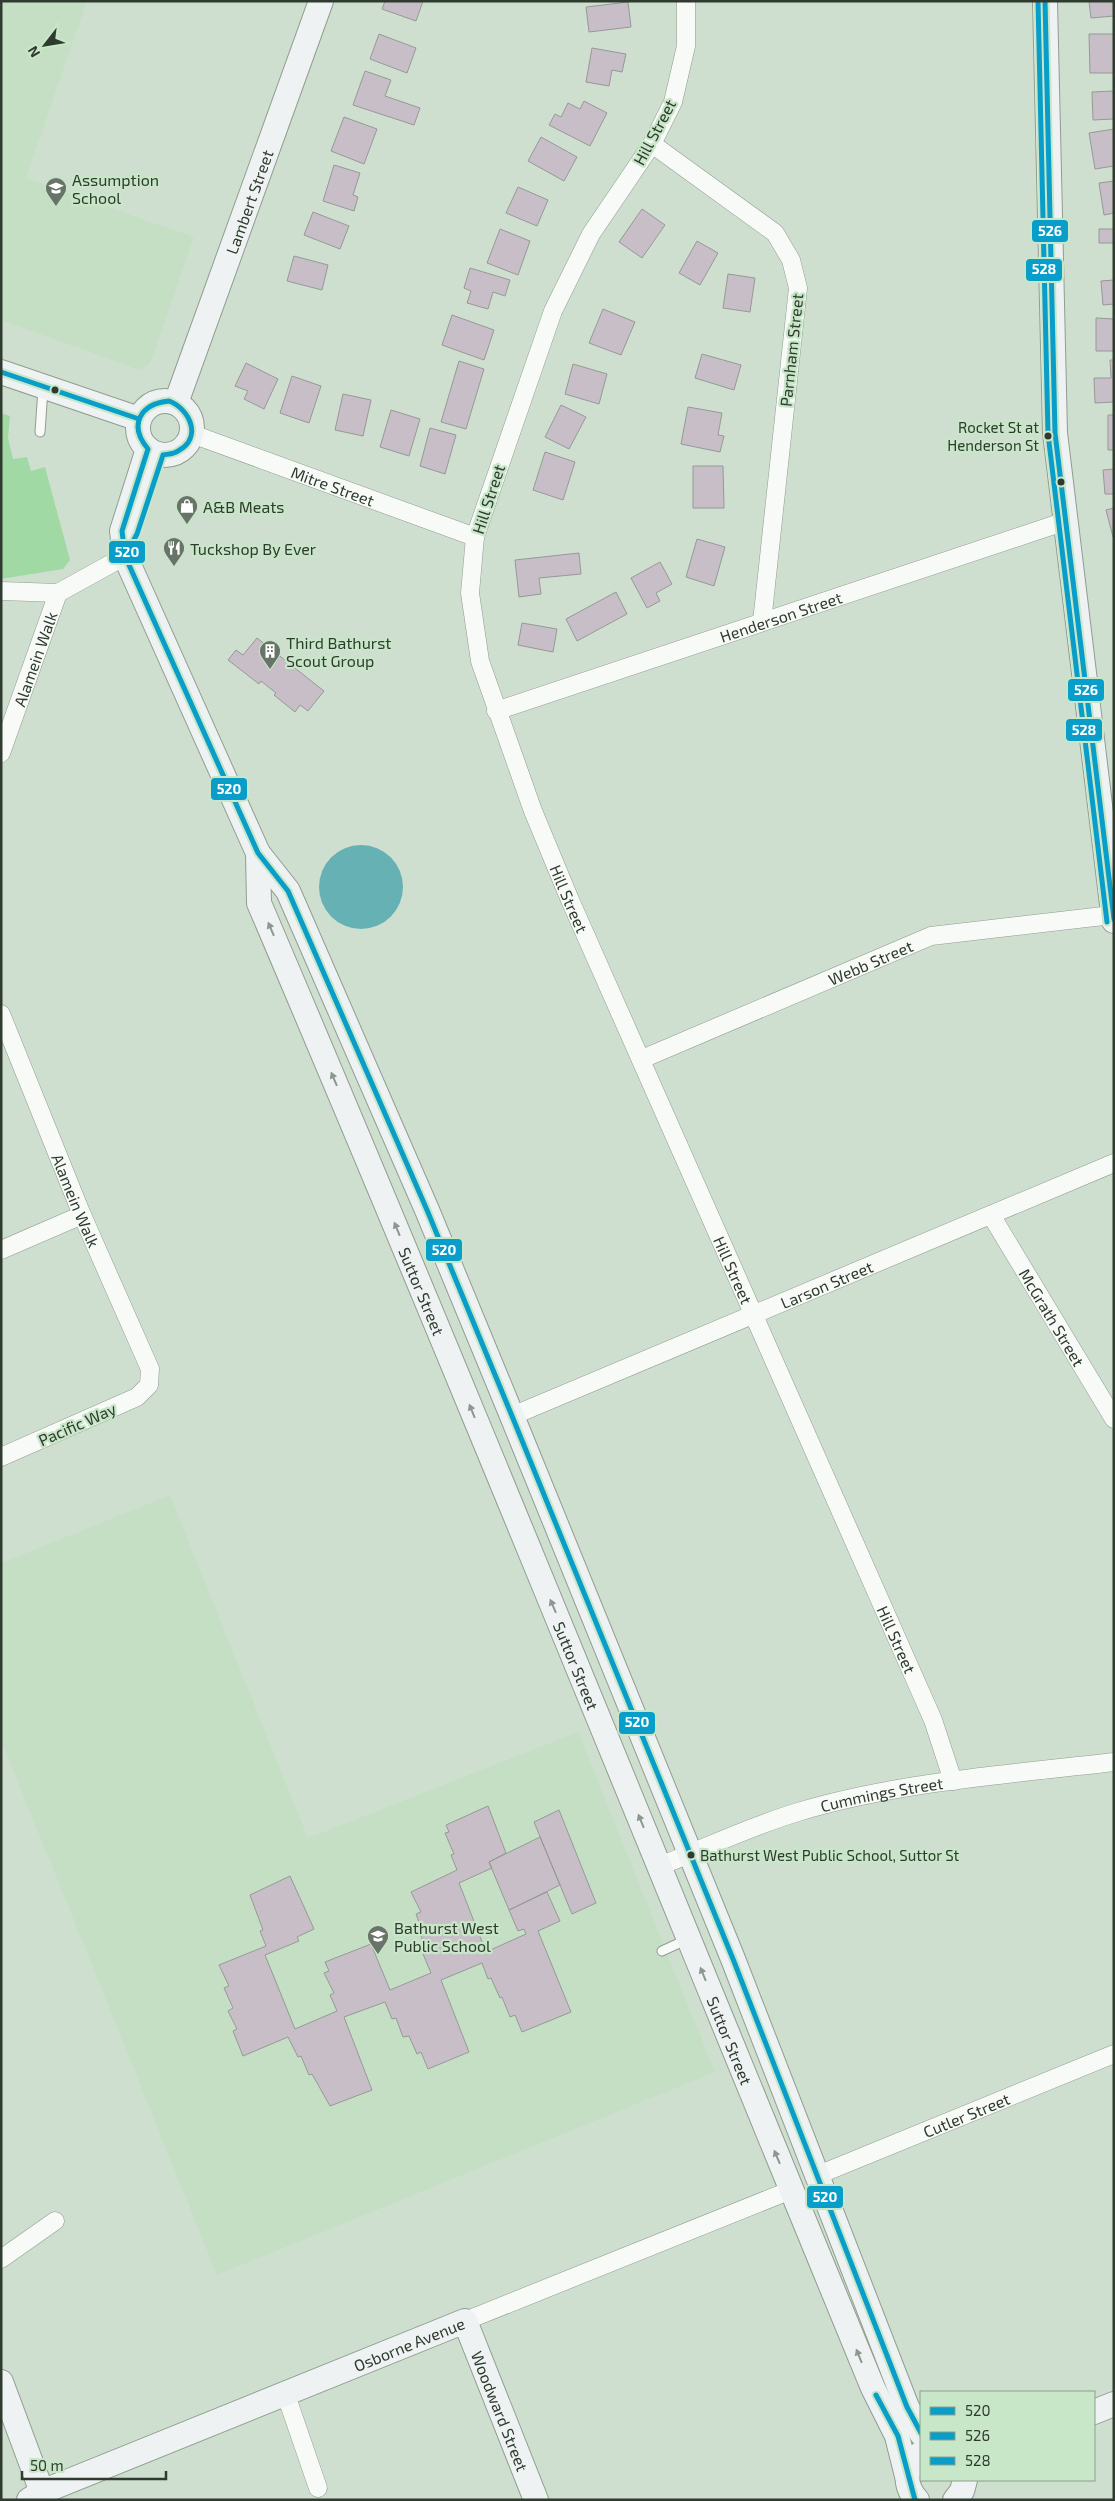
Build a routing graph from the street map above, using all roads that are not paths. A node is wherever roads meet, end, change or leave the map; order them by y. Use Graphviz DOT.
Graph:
graph roads {
  1 [pos="321,1"];
  2 [pos="686,1"];
  3 [pos="1045,1"];
  4 [pos="652,144"];
  5 [pos="1,372"];
  6 [pos="43,386"];
  7 [pos="176,403"];
  8 [pos="139,420"];
  9 [pos="40,432"];
  10 [pos="192,434"];
  11 [pos="156,452"];
  12 [pos="1066,521"];
  13 [pos="475,537"];
  14 [pos="125,556"];
  15 [pos="1,591"];
  16 [pos="58,593"];
  17 [pos="762,622"];
  18 [pos="496,711"];
  19 [pos="1,753"];
  20 [pos="258,853"];
  21 [pos="1113,918"];
  22 [pos="1,1014"];
  23 [pos="642,1059"];
  24 [pos="1114,1163"];
  25 [pos="82,1215"];
  26 [pos="991,1215"];
  27 [pos="1,1250"];
  28 [pos="753,1315"];
  29 [pos="149,1385"];
  30 [pos="512,1416"];
  31 [pos="1114,1419"];
  32 [pos="1,1457"];
  33 [pos="1114,1762"];
  34 [pos="953,1781"];
  35 [pos="690,1854"];
  36 [pos="660,1866"];
  37 [pos="688,1939"];
  38 [pos="662,1951"];
  39 [pos="1114,2054"];
  40 [pos="818,2174"];
  41 [pos="791,2190"];
  42 [pos="55,2221"];
  43 [pos="1,2259"];
  44 [pos="465,2321"];
  45 [pos="1,2382"];
  46 [pos="286,2394"];
  47 [pos="1114,2404"];
  48 [pos="1095,2412"];
  49 [pos="920,2431"];
  50 [pos="920,2454"];
  51 [pos="965,2481"];
  52 [pos="318,2488"];
  53 [pos="913,2493"];
  54 [pos="35,2496"];
  55 [pos="536,2500"];
  56 [pos="956,2500"];
  1 -- 7 [label="main road, Lambert Street"];
  2 -- 4 [label="street, Hill Street"];
  3 -- 12 [label="main road"];
  4 -- 13 [label="street, Hill Street"];
  4 -- 17 [label="street, Parnham Street"];
  5 -- 6 [label="main road"];
  6 -- 8 [label="main road"];
  6 -- 9 [label="lane"];
  7 -- 8 [label="main road"];
  7 -- 10 [label="main road"];
  8 -- 11 [label="main road"];
  10 -- 11 [label="main road"];
  10 -- 13 [label="street, Mitre Street"];
  11 -- 14 [label="main road, Suttor Street"];
  12 -- 17 [label="street, Henderson Street"];
  12 -- 21 [label="main road"];
  13 -- 18 [label="street, Hill Street"];
  14 -- 16 [label="street"];
  14 -- 20 [label="main road, Suttor Street"];
  15 -- 16 [label="street"];
  16 -- 19 [label="street, Alamein Walk"];
  17 -- 18 [label="street, Henderson Street"];
  18 -- 23 [label="street, Hill Street"];
  20 -- 30 [label="main road, Suttor Street"];
  36 -- 20 [label="main road, Suttor Street, one-way"];
  21 -- 23 [label="street, Webb Street"];
  22 -- 25 [label="street, Alamein Walk"];
  23 -- 28 [label="street, Hill Street"];
  24 -- 26 [label="street, Larson Street"];
  25 -- 27 [label="street"];
  25 -- 29 [label="street, Alamein Walk"];
  26 -- 28 [label="street, Larson Street"];
  26 -- 31 [label="street, McGrath Street"];
  28 -- 30 [label="street, Larson Street"];
  28 -- 34 [label="street, Hill Street"];
  29 -- 32 [label="street, Pacific Way"];
  30 -- 35 [label="main road, Suttor Street"];
  33 -- 34 [label="street, Cummings Street"];
  34 -- 35 [label="street, Cummings Street"];
  35 -- 36 [label="street, Cummings Street"];
  35 -- 40 [label="main road, Suttor Street"];
  36 -- 37 [label="main road, Suttor Street"];
  37 -- 38 [label="lane"];
  41 -- 37 [label="main road, Suttor Street, one-way"];
  39 -- 40 [label="street, Cutler Street"];
  40 -- 49 [label="main road, Suttor Street"];
  41 -- 44 [label="street, Osborne Avenue"];
  53 -- 41 [label="main road, Suttor Street, one-way"];
  42 -- 43 [label="street"];
  44 -- 46 [label="main road, Osborne Avenue"];
  44 -- 55 [label="main road, Woodward Street"];
  45 -- 54 [label="main road"];
  46 -- 52 [label="street"];
  46 -- 54 [label="main road, Osborne Avenue"];
  47 -- 48 [label="main road"];
  50 -- 53 [label="main road"];
  51 -- 56 [label="main road"];
}
